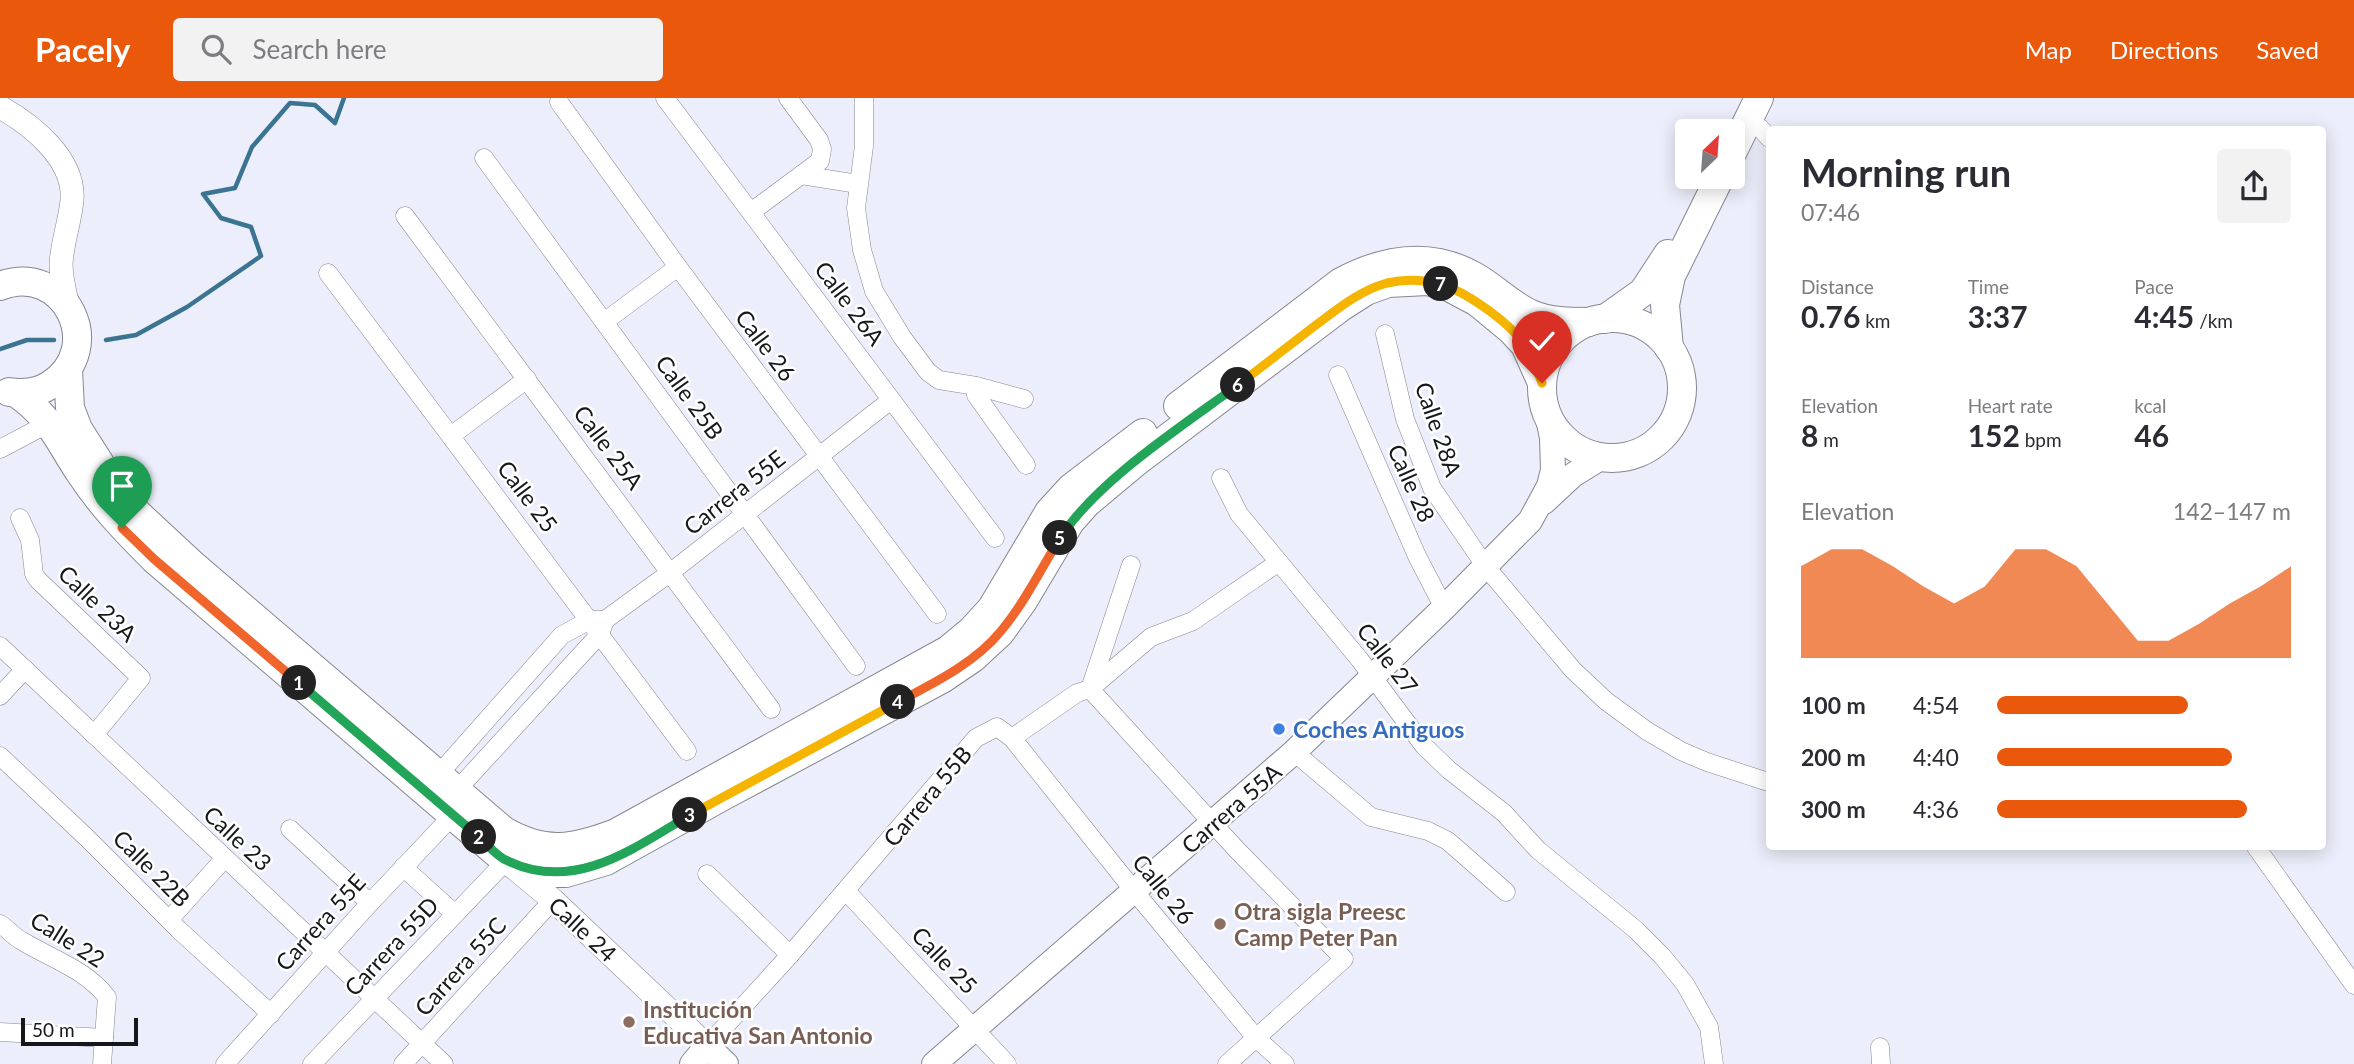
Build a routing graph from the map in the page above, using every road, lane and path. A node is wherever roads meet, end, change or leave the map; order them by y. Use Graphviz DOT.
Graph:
graph roads {
  1 [pos="665,98"];
  2 [pos="788,98"];
  3 [pos="864,98"];
  4 [pos="559,103"];
  5 [pos="0,107"];
  6 [pos="484,158"];
  7 [pos="801,175"];
  8 [pos="858,184"];
  9 [pos="1701,189"];
  10 [pos="1714,189"];
  11 [pos="751,212"];
  12 [pos="405,216"];
  13 [pos="68,227"];
  14 [pos="677,267"];
  15 [pos="328,273"];
  16 [pos="29,282"];
  17 [pos="0,286"];
  18 [pos="68,306"];
  19 [pos="1597,321"];
  20 [pos="604,322"];
  21 [pos="1385,334"];
  22 [pos="1669,348"];
  23 [pos="68,370"];
  24 [pos="1338,375"];
  25 [pos="527,379"];
  26 [pos="1542,383"];
  27 [pos="976,386"];
  28 [pos="8,391"];
  29 [pos="1024,399"];
  30 [pos="891,400"];
  31 [pos="1549,418"];
  32 [pos="50,423"];
  33 [pos="452,435"];
  34 [pos="0,449"];
  35 [pos="818,457"];
  36 [pos="1602,457"];
  37 [pos="1026,465"];
  38 [pos="1221,478"];
  39 [pos="1541,505"];
  40 [pos="745,514"];
  41 [pos="20,518"];
  42 [pos="995,538"];
  43 [pos="1279,562"];
  44 [pos="1131,565"];
  45 [pos="1486,567"];
  46 [pos="671,572"];
  47 [pos="1444,608"];
  48 [pos="937,614"];
  49 [pos="598,625"];
  50 [pos="0,646"];
  51 [pos="856,666"];
  52 [pos="25,670"];
  53 [pos="1371,677"];
  54 [pos="1090,689"];
  55 [pos="0,696"];
  56 [pos="771,709"];
  57 [pos="94,735"];
  58 [pos="1012,738"];
  59 [pos="687,751"];
  60 [pos="1294,752"];
  61 [pos="0,756"];
  62 [pos="1765,781"];
  63 [pos="449,794"];
  64 [pos="1213,824"];
  65 [pos="290,830"];
  66 [pos="2258,850"];
  67 [pos="513,851"];
  68 [pos="224,859"];
  69 [pos="403,867"];
  70 [pos="566,873"];
  71 [pos="707,874"];
  72 [pos="846,891"];
  73 [pos="1135,892"];
  74 [pos="1506,892"];
  75 [pos="553,900"];
  76 [pos="370,903"];
  77 [pos="455,914"];
  78 [pos="169,920"];
  79 [pos="0,924"];
  80 [pos="0,939"];
  81 [pos="19,940"];
  82 [pos="326,952"];
  83 [pos="790,955"];
  84 [pos="2354,985"];
  85 [pos="376,998"];
  86 [pos="271,1014"];
  87 [pos="975,1028"];
  88 [pos="0,1032"];
  89 [pos="104,1038"];
  90 [pos="1256,1038"];
  91 [pos="423,1044"];
  92 [pos="699,1055"];
  93 [pos="102,1064"];
  94 [pos="225,1064"];
  95 [pos="312,1064"];
  96 [pos="403,1064"];
  97 [pos="444,1064"];
  98 [pos="726,1064"];
  99 [pos="934,1064"];
  100 [pos="1007,1064"];
  101 [pos="1227,1064"];
  102 [pos="1285,1064"];
  103 [pos="1714,1064"];
  1 -- 11 [label="street, Calle 26A"];
  2 -- 7 [label="street"];
  3 -- 8 [label="street"];
  4 -- 14 [label="street, Calle 26"];
  5 -- 13 [label="street"];
  6 -- 20 [label="street, Calle 25B"];
  7 -- 8 [label="street"];
  7 -- 11 [label="street"];
  8 -- 27 [label="street"];
  9 -- 19 [label="main road"];
  10 -- 22 [label="main road"];
  11 -- 30 [label="street, Calle 26A"];
  12 -- 25 [label="street, Calle 25A"];
  13 -- 16 [label="street"];
  13 -- 18 [label="street"];
  14 -- 20 [label="street"];
  14 -- 35 [label="street, Calle 26"];
  15 -- 33 [label="street, Calle 25"];
  16 -- 17 [label="main road"];
  16 -- 18 [label="main road"];
  18 -- 23 [label="main road, Calle 24"];
  19 -- 22 [label="main road"];
  19 -- 26 [label="main road"];
  19 -- 67 [label="main road"];
  20 -- 40 [label="street, Calle 25B"];
  21 -- 45 [label="street, Calle 28A"];
  22 -- 36 [label="main road"];
  23 -- 28 [label="main road"];
  23 -- 63 [label="main road, Calle 24"];
  24 -- 47 [label="street, Calle 28"];
  25 -- 33 [label="street"];
  25 -- 46 [label="street, Calle 25A"];
  26 -- 31 [label="main road"];
  26 -- 70 [label="main road"];
  27 -- 29 [label="street"];
  27 -- 37 [label="street"];
  28 -- 32 [label="main road, Calle 24"];
  30 -- 35 [label="street, Carrera 55E"];
  30 -- 42 [label="street, Calle 26A"];
  31 -- 36 [label="main road"];
  31 -- 39 [label="main road, Carrera 55A"];
  32 -- 34 [label="street"];
  32 -- 63 [label="main road, Calle 24"];
  33 -- 49 [label="street, Calle 25"];
  35 -- 40 [label="street, Carrera 55E"];
  35 -- 48 [label="street, Calle 26"];
  36 -- 39 [label="main road, Carrera 55A"];
  38 -- 43 [label="street, Calle 27"];
  39 -- 45 [label="main road, Carrera 55A"];
  40 -- 46 [label="street, Carrera 55E"];
  40 -- 51 [label="street, Calle 25B"];
  41 -- 57 [label="street, Calle 23A"];
  43 -- 53 [label="street, Calle 27"];
  43 -- 54 [label="street"];
  44 -- 54 [label="street"];
  45 -- 47 [label="main road, Carrera 55A"];
  45 -- 62 [label="street, Calle 28A"];
  46 -- 49 [label="street, Carrera 55E"];
  46 -- 56 [label="street, Calle 25A"];
  47 -- 53 [label="main road, Carrera 55A"];
  49 -- 59 [label="street, Calle 25"];
  49 -- 63 [label="street, Carrera 55E"];
  49 -- 63 [label="street, Carrera 55E"];
  50 -- 52 [label="street, Calle 23"];
  52 -- 55 [label="street"];
  52 -- 57 [label="street, Calle 23"];
  53 -- 60 [label="main road, Carrera 55A"];
  53 -- 103 [label="street, Calle 27"];
  54 -- 58 [label="street"];
  54 -- 64 [label="street"];
  57 -- 68 [label="street, Calle 23"];
  58 -- 72 [label="street, Carrera 55B"];
  58 -- 73 [label="street, Calle 26"];
  60 -- 64 [label="main road, Carrera 55A"];
  60 -- 74 [label="street"];
  61 -- 78 [label="street, Calle 22B"];
  63 -- 67 [label="main road, Calle 24"];
  63 -- 69 [label="street, Carrera 55E"];
  64 -- 73 [label="main road, Carrera 55A"];
  64 -- 90 [label="street"];
  65 -- 76 [label="street"];
  66 -- 84 [label="street"];
  67 -- 70 [label="main road"];
  67 -- 75 [label="street, Calle 24"];
  67 -- 77 [label="street, Carrera 55D"];
  68 -- 78 [label="street"];
  68 -- 82 [label="street, Calle 23"];
  69 -- 76 [label="street, Carrera 55E"];
  69 -- 77 [label="street"];
  70 -- 75 [label="street"];
  71 -- 83 [label="street"];
  72 -- 83 [label="street, Carrera 55B"];
  72 -- 87 [label="street, Calle 25"];
  73 -- 87 [label="main road, Carrera 55A"];
  73 -- 90 [label="street, Calle 26"];
  75 -- 91 [label="street, Carrera 55C"];
  75 -- 92 [label="street, Calle 24"];
  76 -- 82 [label="street, Carrera 55E"];
  77 -- 85 [label="street, Carrera 55D"];
  78 -- 86 [label="street, Calle 22B"];
  79 -- 81 [label="street, Calle 22"];
  80 -- 81 [label="street"];
  81 -- 89 [label="street, Calle 22"];
  82 -- 85 [label="street, Calle 23"];
  82 -- 86 [label="street, Carrera 55E"];
  83 -- 92 [label="street, Carrera 55B"];
  85 -- 91 [label="street, Calle 23"];
  85 -- 95 [label="street, Carrera 55D"];
  86 -- 94 [label="street, Carrera 55E"];
  87 -- 99 [label="main road, Carrera 55A"];
  87 -- 100 [label="street, Calle 25"];
  88 -- 89 [label="street"];
  89 -- 93 [label="street"];
  90 -- 101 [label="street"];
  90 -- 102 [label="street, Calle 26"];
  91 -- 96 [label="street, Carrera 55C"];
  91 -- 97 [label="street, Calle 23"];
  92 -- 98 [label="main road, Calle 24"];
}
